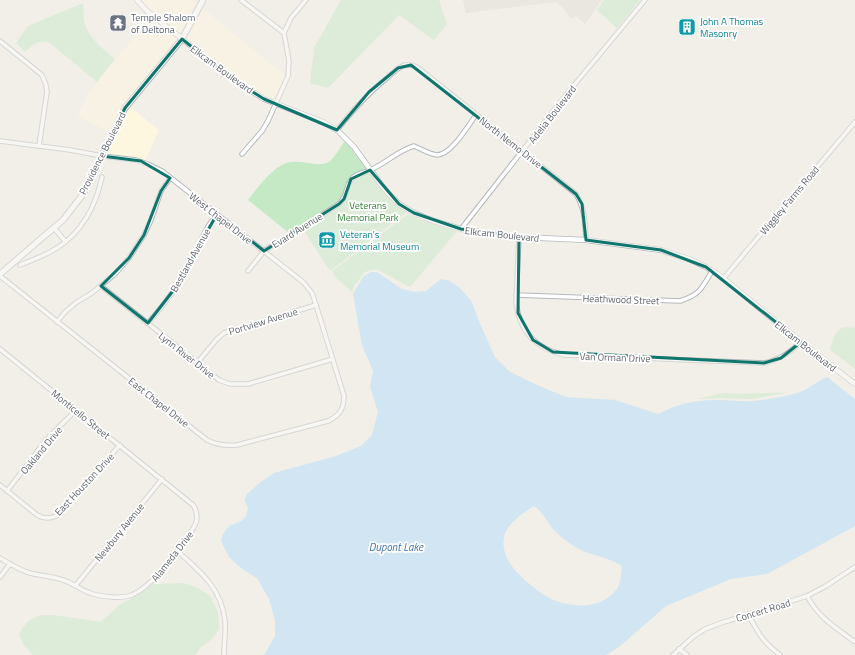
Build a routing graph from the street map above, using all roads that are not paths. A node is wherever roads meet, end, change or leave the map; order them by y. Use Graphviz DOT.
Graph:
graph roads {
  1 [pos="137,0"];
  2 [pos="203,0"];
  3 [pos="241,0"];
  4 [pos="306,0"];
  5 [pos="645,0"];
  6 [pos="284,33"];
  7 [pos="182,39"];
  8 [pos="0,42"];
  9 [pos="276,103"];
  10 [pos="476,116"];
  11 [pos="855,122"];
  12 [pos="337,130"];
  13 [pos="0,141"];
  14 [pos="39,146"];
  15 [pos="523,152"];
  16 [pos="242,154"];
  17 [pos="102,156"];
  18 [pos="370,170"];
  19 [pos="102,177"];
  20 [pos="170,178"];
  21 [pos="217,215"];
  22 [pos="54,228"];
  23 [pos="461,229"];
  24 [pos="519,237"];
  25 [pos="586,240"];
  26 [pos="65,241"];
  27 [pos="264,251"];
  28 [pos="20,265"];
  29 [pos="248,271"];
  30 [pos="712,271"];
  31 [pos="0,275"];
  32 [pos="724,279"];
  33 [pos="101,286"];
  34 [pos="516,295"];
  35 [pos="316,305"];
  36 [pos="57,322"];
  37 [pos="148,323"];
  38 [pos="801,342"];
  39 [pos="0,349"];
  40 [pos="333,359"];
  41 [pos="197,363"];
  42 [pos="855,384"];
  43 [pos="76,410"];
  44 [pos="341,411"];
  45 [pos="120,445"];
  46 [pos="162,479"];
  47 [pos="0,486"];
  48 [pos="7,491"];
  49 [pos="177,551"];
  50 [pos="0,558"];
  51 [pos="10,564"];
  52 [pos="855,566"];
  53 [pos="0,577"];
  54 [pos="76,585"];
  55 [pos="807,596"];
  56 [pos="748,614"];
  57 [pos="855,642"];
  58 [pos="679,649"];
  59 [pos="224,655"];
  60 [pos="673,655"];
  61 [pos="687,655"];
  62 [pos="780,655"];
  1 -- 7 [label="street, Elkcam Boulevard"];
  2 -- 7 [label="main road, Providence Boulevard"];
  3 -- 6 [label="street"];
  4 -- 6 [label="street"];
  5 -- 15 [label="street, Adelia Boulevard"];
  6 -- 9 [label="street"];
  7 -- 9 [label="street, Elkcam Boulevard"];
  7 -- 17 [label="main road, Providence Boulevard"];
  8 -- 14 [label="street"];
  9 -- 12 [label="street, Elkcam Boulevard"];
  9 -- 16 [label="street"];
  10 -- 12 [label="street, North Nemo Drive"];
  10 -- 15 [label="street, North Nemo Drive"];
  10 -- 18 [label="street, Evard Avenue"];
  11 -- 32 [label="street, Wiggley Farms Road"];
  12 -- 18 [label="street, Elkcam Boulevard"];
  13 -- 14 [label="street, West Chapel Drive"];
  14 -- 17 [label="street, West Chapel Drive"];
  15 -- 23 [label="street, Adelia Boulevard"];
  15 -- 25 [label="street, North Nemo Drive"];
  17 -- 20 [label="street, West Chapel Drive"];
  17 -- 22 [label="main road, Providence Boulevard"];
  18 -- 23 [label="street, Elkcam Boulevard"];
  18 -- 27 [label="street, Evard Avenue"];
  19 -- 26 [label="street, Providence Boulevard"];
  20 -- 21 [label="street, West Chapel Drive"];
  20 -- 33 [label="street"];
  21 -- 27 [label="street, West Chapel Drive"];
  21 -- 37 [label="street, Bestland Avenue"];
  22 -- 26 [label="street"];
  22 -- 31 [label="main road, Providence Boulevard"];
  23 -- 24 [label="street, Elkcam Boulevard"];
  24 -- 25 [label="street, Elkcam Boulevard"];
  24 -- 34 [label="street, Van Orman Drive"];
  25 -- 30 [label="street, Elkcam Boulevard"];
  26 -- 28 [label="street, Providence Boulevard"];
  27 -- 29 [label="street, Evard Avenue"];
  27 -- 35 [label="street, West Chapel Drive"];
  30 -- 32 [label="street, Elkcam Boulevard"];
  30 -- 34 [label="street, Heathwood Street"];
  31 -- 36 [label="street, East Chapel Drive"];
  32 -- 38 [label="street, Elkcam Boulevard"];
  33 -- 36 [label="street"];
  33 -- 37 [label="street, Lynn River Drive"];
  34 -- 38 [label="street, Van Orman Drive"];
  35 -- 40 [label="street, West Chapel Drive"];
  35 -- 41 [label="street, Portview Avenue"];
  36 -- 44 [label="street, East Chapel Drive"];
  37 -- 41 [label="street, Lynn River Drive"];
  38 -- 42 [label="street, Elkcam Boulevard"];
  39 -- 43 [label="street, Monticello Street"];
  40 -- 41 [label="street, Lynn River Drive"];
  40 -- 44 [label="street, West Chapel Drive"];
  43 -- 45 [label="street, Monticello Street"];
  43 -- 48 [label="street, Oakland Drive"];
  45 -- 46 [label="street, Monticello Street"];
  45 -- 48 [label="street, East Houston Drive"];
  46 -- 49 [label="street, Alameda Drive"];
  46 -- 54 [label="street, Newbury Avenue"];
  47 -- 48 [label="street, East Houston Drive"];
  49 -- 54 [label="street, Alameda Drive"];
  49 -- 59 [label="street"];
  50 -- 51 [label="street, Alameda Drive"];
  51 -- 53 [label="street"];
  51 -- 54 [label="street, Alameda Drive"];
  52 -- 55 [label="street, Concert Road"];
  55 -- 56 [label="street, Concert Road"];
  55 -- 57 [label="street"];
  56 -- 58 [label="street, Concert Road"];
  56 -- 62 [label="street"];
  58 -- 60 [label="street, Concert Road"];
  58 -- 61 [label="street"];
}
